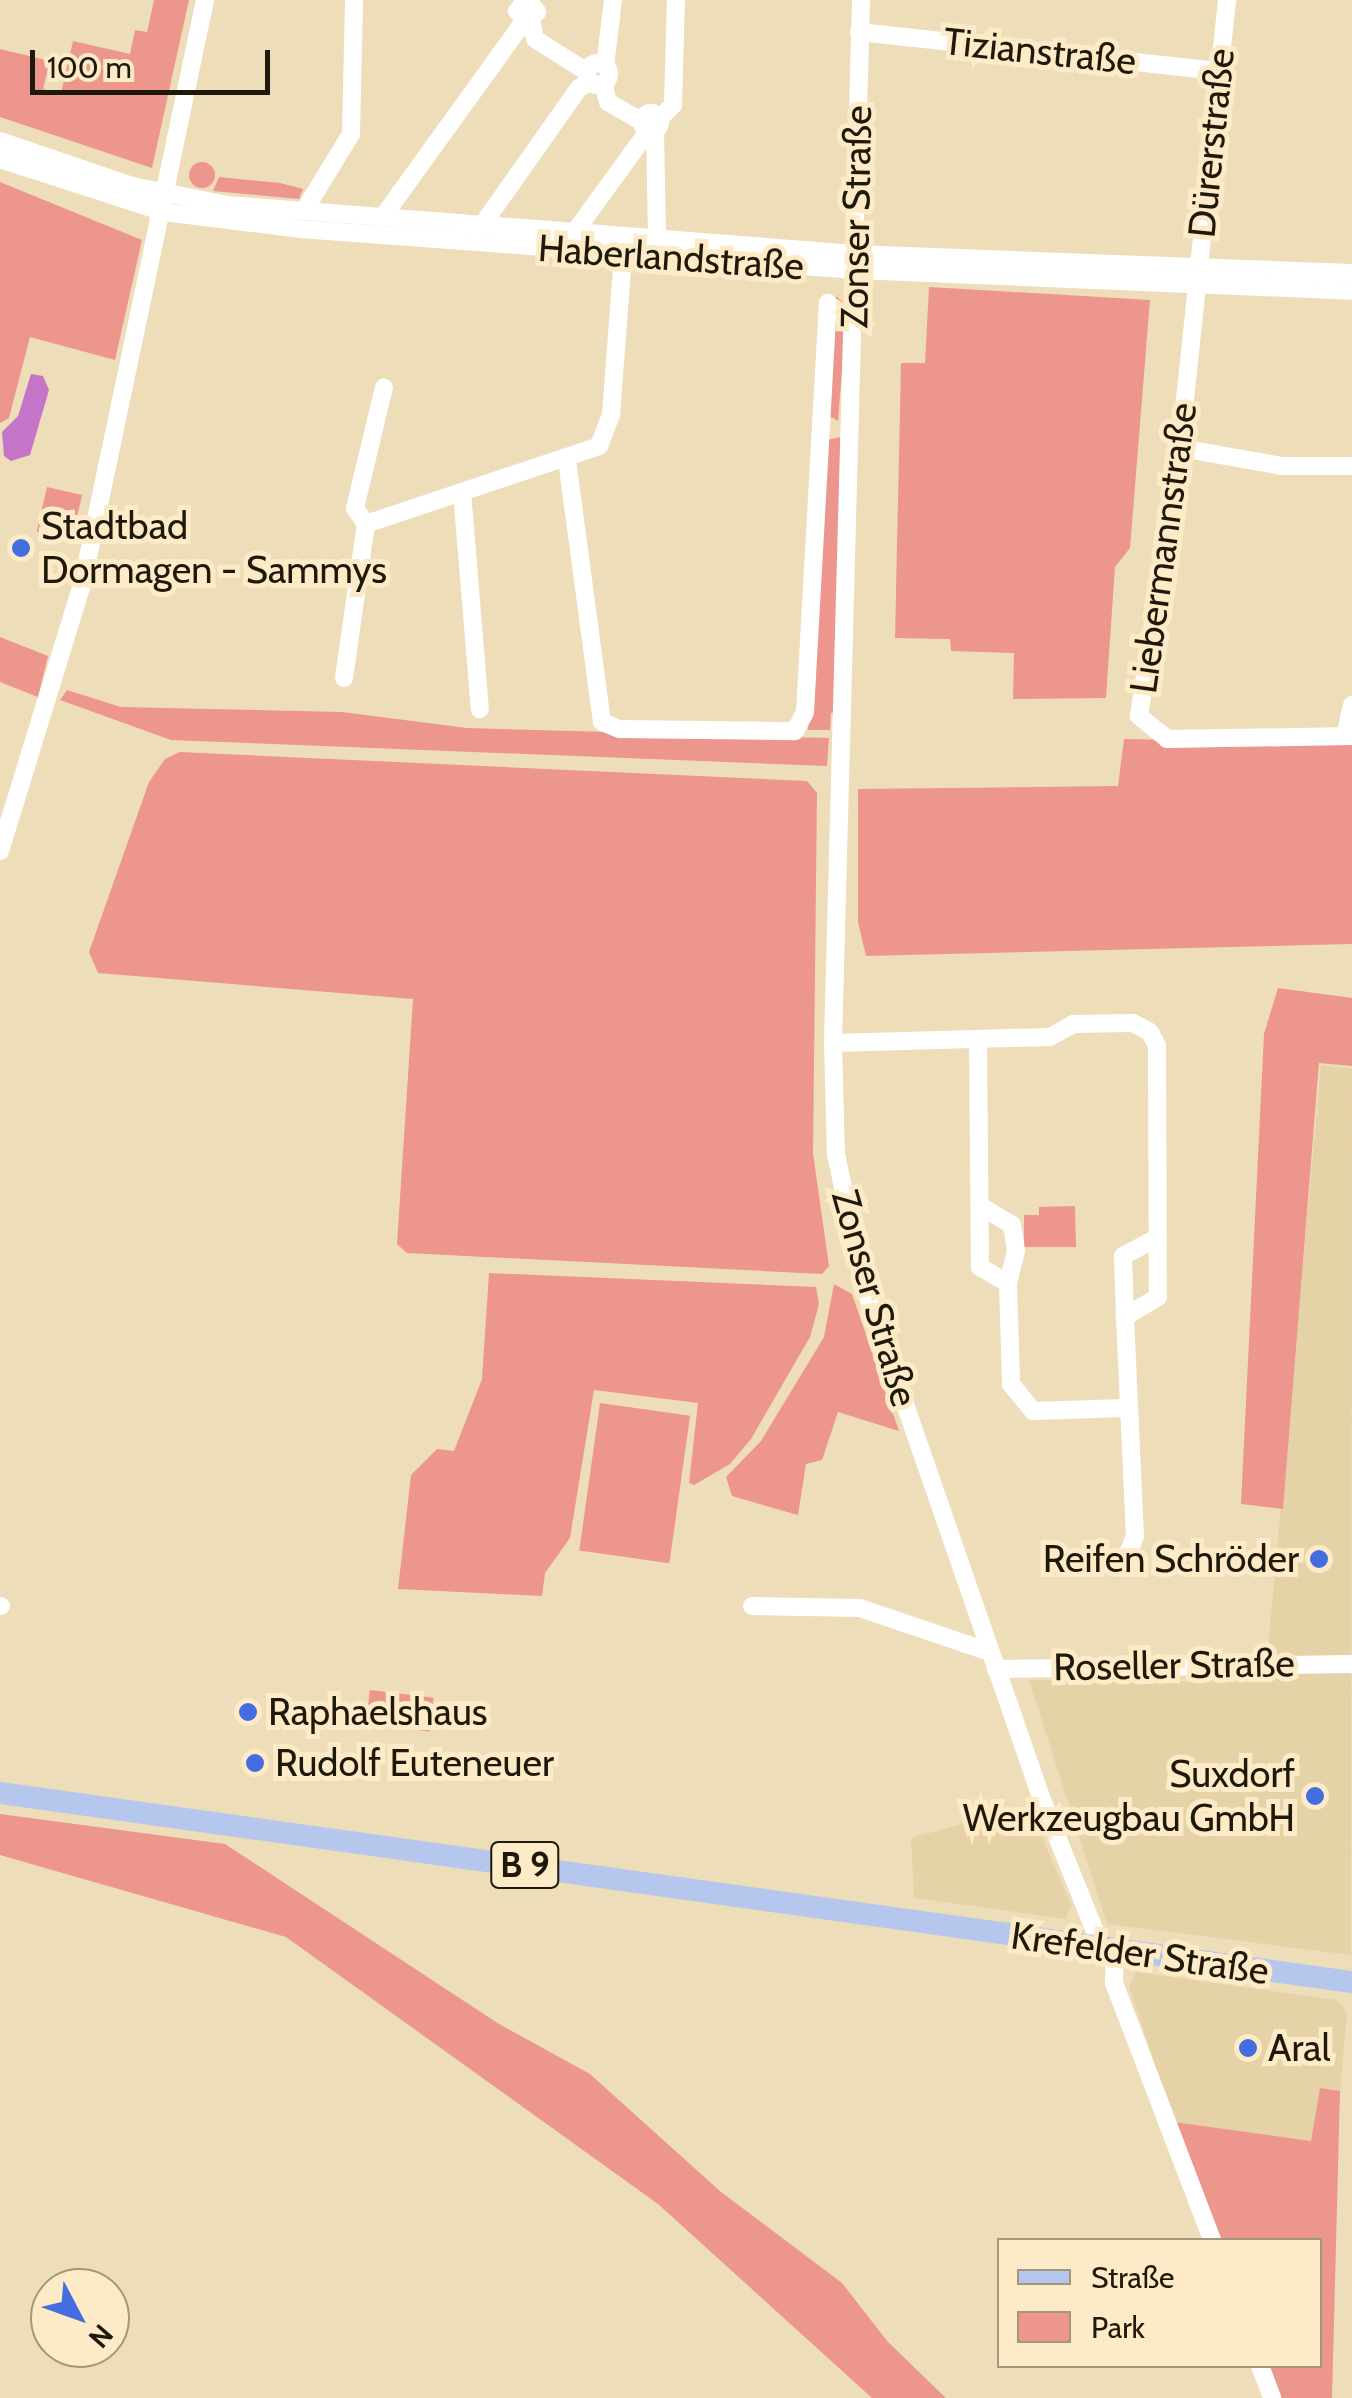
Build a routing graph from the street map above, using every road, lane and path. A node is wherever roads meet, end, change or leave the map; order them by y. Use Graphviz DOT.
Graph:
graph roads {
  1 [pos="204,0"];
  2 [pos="354,0"];
  3 [pos="614,0"];
  4 [pos="676,0"];
  5 [pos="861,0"];
  6 [pos="1228,0"];
  7 [pos="524,6"];
  8 [pos="860,32"];
  9 [pos="1220,71"];
  10 [pos="596,76"];
  11 [pos="651,125"];
  12 [pos="0,141"];
  13 [pos="0,159"];
  14 [pos="165,203"];
  15 [pos="304,210"];
  16 [pos="382,218"];
  17 [pos="484,224"];
  18 [pos="574,233"];
  19 [pos="657,239"];
  20 [pos="623,245"];
  21 [pos="856,262"];
  22 [pos="1198,265"];
  23 [pos="1352,272"];
  24 [pos="1196,285"];
  25 [pos="1352,291"];
  26 [pos="828,303"];
  27 [pos="384,387"];
  28 [pos="821,431"];
  29 [pos="850,433"];
  30 [pos="1180,448"];
  31 [pos="567,460"];
  32 [pos="1352,466"];
  33 [pos="462,492"];
  34 [pos="366,524"];
  35 [pos="344,678"];
  36 [pos="1352,705"];
  37 [pos="480,709"];
  38 [pos="1348,736"];
  39 [pos="8,803"];
  40 [pos="0,850"];
  41 [pos="978,1042"];
  42 [pos="833,1043"];
  43 [pos="982,1207"];
  44 [pos="1157,1238"];
  45 [pos="1008,1283"];
  46 [pos="1125,1317"];
  47 [pos="1124,1408"];
  48 [pos="1128,1553"];
  49 [pos="752,1606"];
  50 [pos="993,1661"];
  51 [pos="1352,1664"];
  52 [pos="0,1793"];
  53 [pos="1108,1950"];
  54 [pos="1352,1982"];
  55 [pos="1211,2238"];
  56 [pos="1261,2368"];
  57 [pos="1272,2398"];
  1 -- 14 [label="street"];
  2 -- 15 [label="street"];
  3 -- 10 [label="street"];
  4 -- 11 [label="street"];
  5 -- 8 [label="street, Zonser Straße"];
  6 -- 9 [label="street, Dürerstraße"];
  7 -- 10 [label="street"];
  7 -- 16 [label="street"];
  8 -- 9 [label="street, Tizianstraße"];
  8 -- 21 [label="street, Zonser Straße"];
  9 -- 22 [label="street, Dürerstraße"];
  10 -- 11 [label="street"];
  10 -- 17 [label="street, Haberlandstraße"];
  11 -- 18 [label="street, Haberlandstraße"];
  11 -- 19 [label="street"];
  12 -- 14 [label="street, Haberlandstraße"];
  13 -- 14 [label="street, Haberlandstraße"];
  14 -- 15 [label="street, Haberlandstraße"];
  14 -- 20 [label="street, Haberlandstraße"];
  14 -- 39 [label="street"];
  15 -- 16 [label="street, Haberlandstraße"];
  16 -- 17 [label="street, Haberlandstraße"];
  17 -- 18 [label="street, Haberlandstraße"];
  18 -- 20 [label="street, Haberlandstraße"];
  19 -- 20 [label="street, Haberlandstraße"];
  19 -- 21 [label="street, Haberlandstraße"];
  20 -- 21 [label="street, Haberlandstraße"];
  20 -- 31 [label="street"];
  21 -- 22 [label="street, Haberlandstraße"];
  21 -- 24 [label="street, Haberlandstraße"];
  21 -- 29 [label="street, Zonser Straße"];
  22 -- 23 [label="street, Haberlandstraße"];
  22 -- 24 [label="street, Dürerstraße"];
  24 -- 25 [label="street, Haberlandstraße"];
  24 -- 30 [label="street, Liebermannstraße"];
  26 -- 28 [label="street, Zonser Straße"];
  27 -- 34 [label="street"];
  28 -- 29 [label="street"];
  28 -- 31 [label="street, Zonser Straße"];
  29 -- 42 [label="street, Zonser Straße"];
  30 -- 32 [label="street"];
  30 -- 38 [label="street, Liebermannstraße"];
  31 -- 33 [label="street"];
  33 -- 34 [label="street"];
  33 -- 37 [label="street"];
  34 -- 35 [label="street"];
  36 -- 38 [label="street"];
  39 -- 40 [label="street"];
  41 -- 42 [label="street"];
  41 -- 43 [label="street"];
  41 -- 44 [label="street"];
  42 -- 50 [label="street, Zonser Straße"];
  43 -- 45 [label="street"];
  43 -- 45 [label="street"];
  44 -- 46 [label="street"];
  44 -- 46 [label="street"];
  45 -- 47 [label="street"];
  46 -- 47 [label="street"];
  47 -- 48 [label="street"];
  49 -- 50 [label="street, Roseller Straße"];
  50 -- 51 [label="street, Roseller Straße"];
  50 -- 53 [label="street, Zonser Straße"];
  52 -- 53 [label="main road, Krefelder Straße / B 9"];
  53 -- 54 [label="main road, Krefelder Straße / B 9"];
  53 -- 55 [label="street, Zonser Straße"];
  56 -- 57 [label="street"];
}
